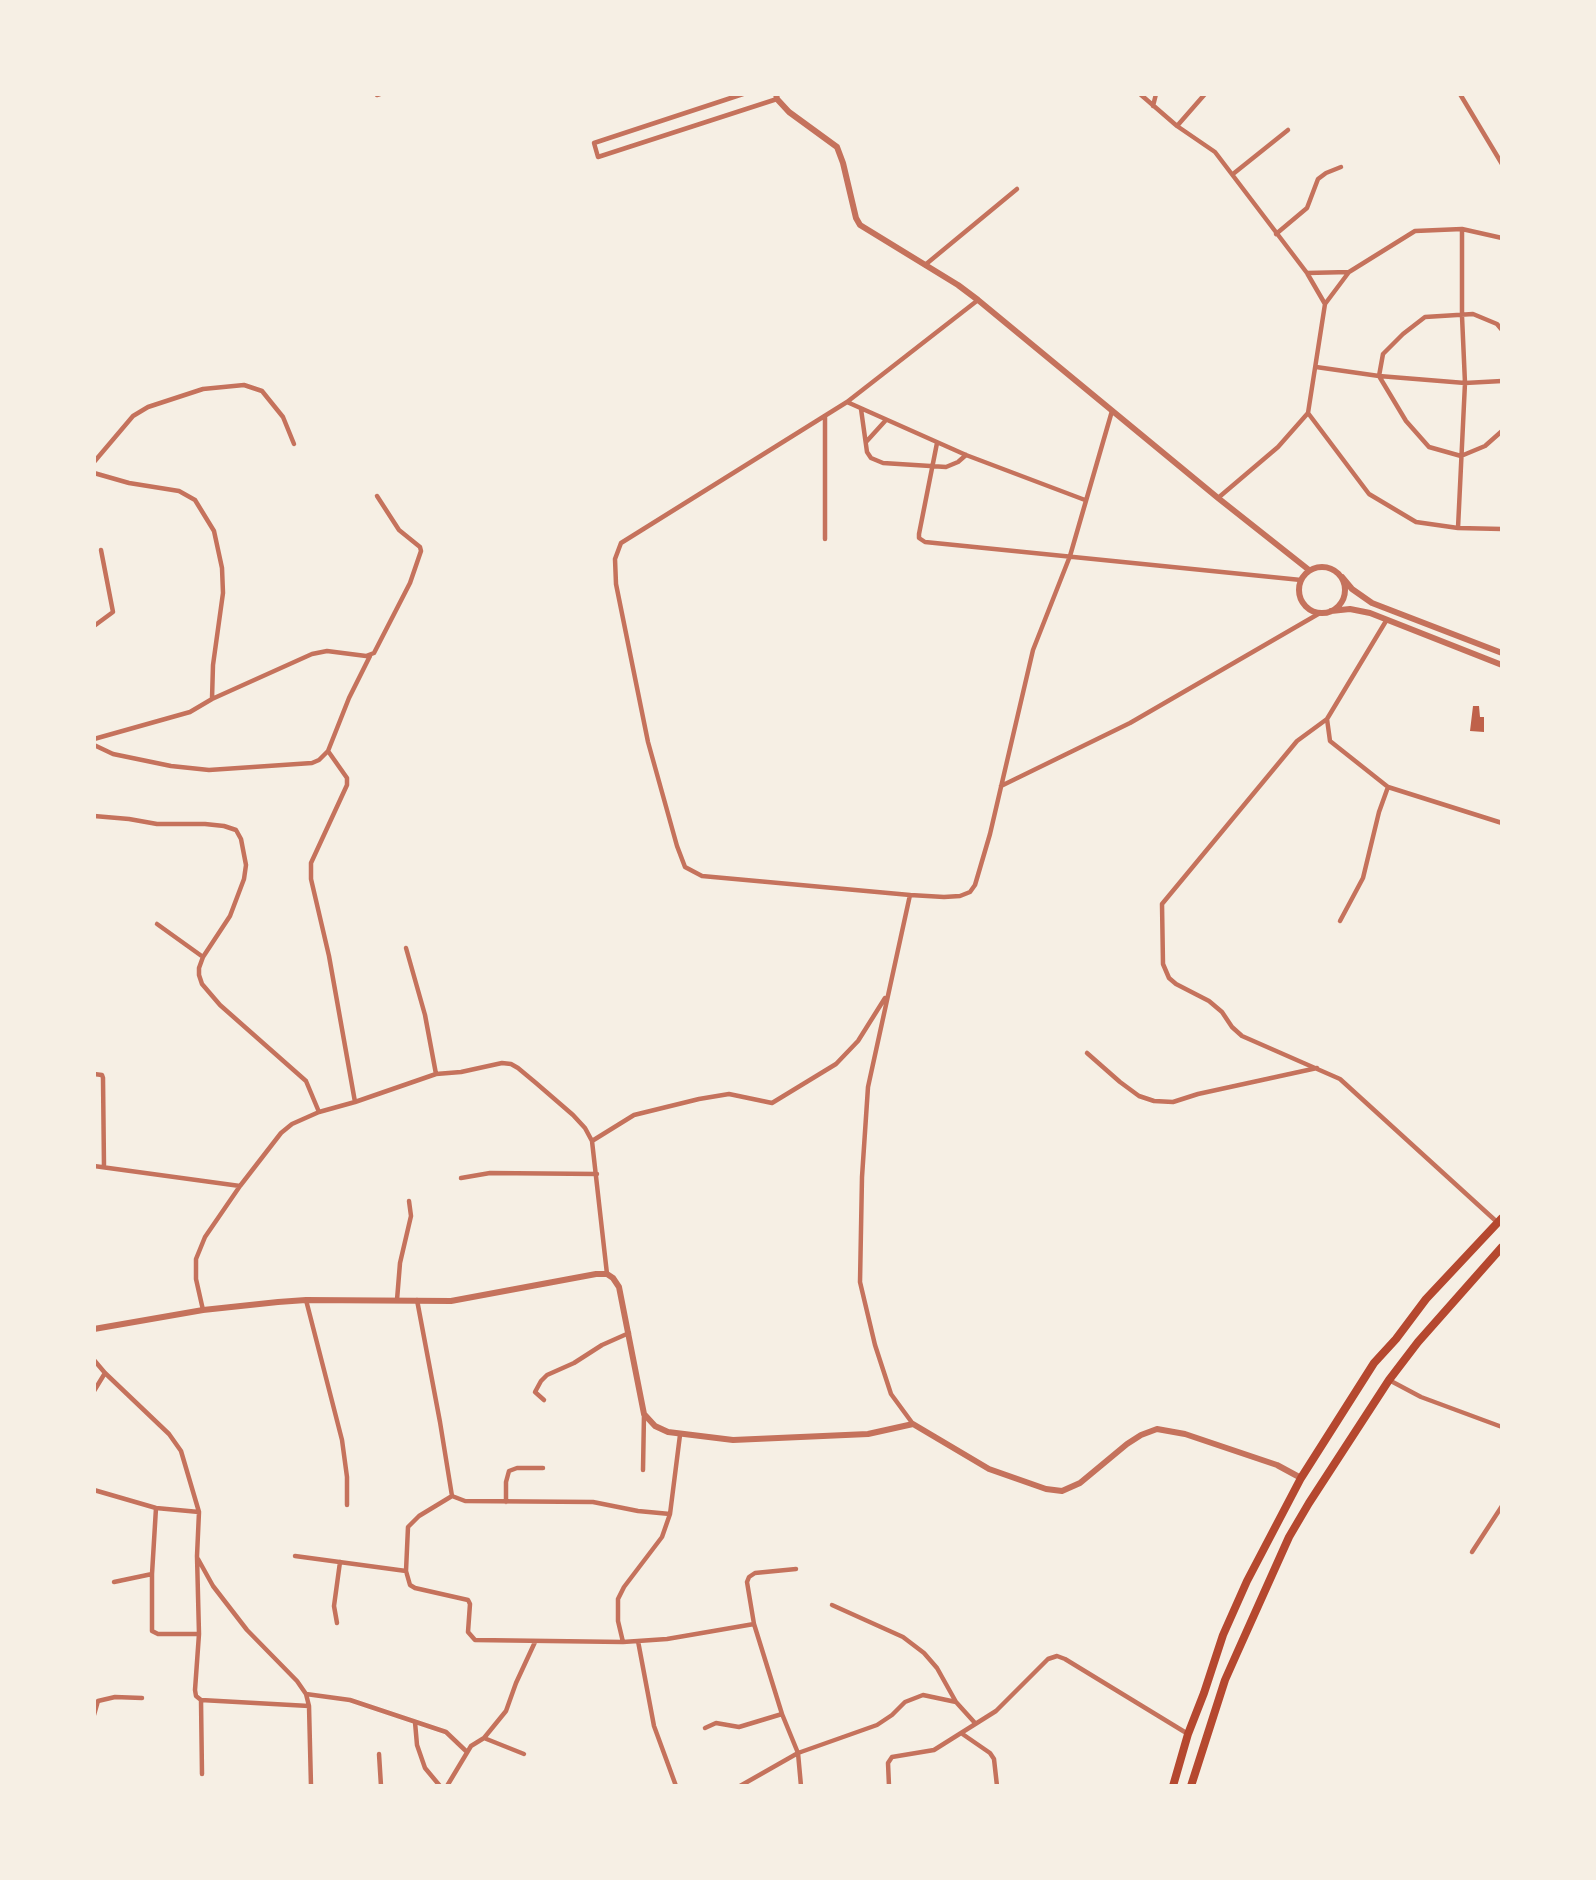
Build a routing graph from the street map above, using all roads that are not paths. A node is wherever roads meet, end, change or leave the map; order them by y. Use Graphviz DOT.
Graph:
graph roads {
  1 [pos="743,94"];
  2 [pos="1140,94"];
  3 [pos="1156,94"];
  4 [pos="1205,94"];
  5 [pos="1460,94"];
  6 [pos="777,97"];
  7 [pos="1153,106"];
  8 [pos="1177,126"];
  9 [pos="1288,130"];
  10 [pos="1502,164"];
  11 [pos="1341,167"];
  12 [pos="1233,174"];
  13 [pos="1017,189"];
  14 [pos="1462,229"];
  15 [pos="1276,234"];
  16 [pos="1502,238"];
  17 [pos="925,265"];
  18 [pos="1349,272"];
  19 [pos="1307,273"];
  20 [pos="978,300"];
  21 [pos="1325,304"];
  22 [pos="1462,316"];
  23 [pos="1502,330"];
  24 [pos="1316,367"];
  25 [pos="1379,376"];
  26 [pos="1502,381"];
  27 [pos="1465,383"];
  28 [pos="847,402"];
  29 [pos="861,409"];
  30 [pos="1112,411"];
  31 [pos="1308,413"];
  32 [pos="825,416"];
  33 [pos="886,420"];
  34 [pos="1502,430"];
  35 [pos="866,442"];
  36 [pos="937,443"];
  37 [pos="294,444"];
  38 [pos="966,455"];
  39 [pos="1461,456"];
  40 [pos="94,462"];
  41 [pos="932,466"];
  42 [pos="94,473"];
  43 [pos="377,496"];
  44 [pos="1218,498"];
  45 [pos="1085,500"];
  46 [pos="1458,528"];
  47 [pos="1502,529"];
  48 [pos="825,539"];
  49 [pos="101,550"];
  50 [pos="1070,556"];
  51 [pos="1309,570"];
  52 [pos="1342,577"];
  53 [pos="1301,580"];
  54 [pos="1331,611"];
  55 [pos="1320,613"];
  56 [pos="1386,621"];
  57 [pos="94,626"];
  58 [pos="1502,653"];
  59 [pos="370,656"];
  60 [pos="1502,665"];
  61 [pos="212,699"];
  62 [pos="1327,719"];
  63 [pos="94,739"];
  64 [pos="94,745"];
  65 [pos="327,751"];
  66 [pos="1001,786"];
  67 [pos="1388,787"];
  68 [pos="94,816"];
  69 [pos="1502,824"];
  70 [pos="910,895"];
  71 [pos="1340,921"];
  72 [pos="157,924"];
  73 [pos="406,948"];
  74 [pos="203,957"];
  75 [pos="888,993"];
  76 [pos="1087,1053"];
  77 [pos="1317,1068"];
  78 [pos="94,1074"];
  79 [pos="436,1074"];
  80 [pos="355,1102"];
  81 [pos="319,1112"];
  82 [pos="592,1141"];
  83 [pos="94,1166"];
  84 [pos="104,1167"];
  85 [pos="597,1174"];
  86 [pos="461,1178"];
  87 [pos="240,1186"];
  88 [pos="409,1201"];
  89 [pos="1499,1220"];
  90 [pos="1502,1247"];
  91 [pos="607,1274"];
  92 [pos="306,1300"];
  93 [pos="397,1300"];
  94 [pos="417,1300"];
  95 [pos="203,1310"];
  96 [pos="94,1329"];
  97 [pos="629,1333"];
  98 [pos="94,1360"];
  99 [pos="105,1373"];
  100 [pos="1389,1380"];
  101 [pos="94,1391"];
  102 [pos="544,1400"];
  103 [pos="644,1414"];
  104 [pos="913,1424"];
  105 [pos="1502,1426"];
  106 [pos="680,1435"];
  107 [pos="543,1468"];
  108 [pos="643,1470"];
  109 [pos="1301,1478"];
  110 [pos="94,1490"];
  111 [pos="452,1496"];
  112 [pos="506,1502"];
  113 [pos="347,1505"];
  114 [pos="1502,1506"];
  115 [pos="156,1508"];
  116 [pos="199,1512"];
  117 [pos="670,1514"];
  118 [pos="1472,1552"];
  119 [pos="197,1556"];
  120 [pos="295,1556"];
  121 [pos="340,1562"];
  122 [pos="796,1569"];
  123 [pos="406,1571"];
  124 [pos="152,1574"];
  125 [pos="114,1582"];
  126 [pos="832,1605"];
  127 [pos="337,1623"];
  128 [pos="754,1624"];
  129 [pos="199,1634"];
  130 [pos="638,1641"];
  131 [pos="536,1642"];
  132 [pos="622,1642"];
  133 [pos="306,1694"];
  134 [pos="142,1698"];
  135 [pos="201,1700"];
  136 [pos="956,1702"];
  137 [pos="309,1706"];
  138 [pos="782,1714"];
  139 [pos="94,1715"];
  140 [pos="415,1722"];
  141 [pos="975,1723"];
  142 [pos="705,1728"];
  143 [pos="961,1733"];
  144 [pos="1188,1734"];
  145 [pos="484,1738"];
  146 [pos="467,1752"];
  147 [pos="798,1753"];
  148 [pos="379,1754"];
  149 [pos="524,1754"];
  150 [pos="202,1773"];
  151 [pos="311,1785"];
  152 [pos="381,1785"];
  153 [pos="440,1785"];
  154 [pos="447,1785"];
  155 [pos="676,1785"];
  156 [pos="740,1785"];
  157 [pos="801,1785"];
  158 [pos="889,1785"];
  159 [pos="997,1785"];
  160 [pos="1173,1785"];
  161 [pos="1191,1785"];
  1 -- 6 [label="street"];
  2 -- 7 [label="street"];
  3 -- 7 [label="street"];
  4 -- 8 [label="street"];
  5 -- 10 [label="street"];
  6 -- 17 [label="street"];
  7 -- 8 [label="street"];
  8 -- 12 [label="street"];
  9 -- 12 [label="street"];
  11 -- 15 [label="street"];
  12 -- 15 [label="street"];
  13 -- 17 [label="street"];
  14 -- 16 [label="street"];
  14 -- 18 [label="street"];
  14 -- 22 [label="street"];
  15 -- 19 [label="street"];
  17 -- 20 [label="street"];
  18 -- 19 [label="street"];
  18 -- 21 [label="street"];
  19 -- 21 [label="street"];
  20 -- 28 [label="street"];
  20 -- 30 [label="street"];
  21 -- 24 [label="street"];
  22 -- 23 [label="street"];
  22 -- 25 [label="street"];
  22 -- 27 [label="street"];
  24 -- 25 [label="street"];
  24 -- 31 [label="street"];
  25 -- 27 [label="street"];
  25 -- 39 [label="street"];
  26 -- 27 [label="street"];
  27 -- 39 [label="street"];
  28 -- 29 [label="street"];
  28 -- 32 [label="street"];
  29 -- 33 [label="street"];
  29 -- 35 [label="street"];
  30 -- 44 [label="street"];
  30 -- 45 [label="street"];
  31 -- 44 [label="street"];
  31 -- 46 [label="street"];
  32 -- 48 [label="street"];
  32 -- 70 [label="street"];
  33 -- 35 [label="street"];
  33 -- 36 [label="street"];
  34 -- 39 [label="street"];
  35 -- 41 [label="street"];
  36 -- 38 [label="street"];
  36 -- 41 [label="street"];
  37 -- 40 [label="street"];
  38 -- 41 [label="street"];
  38 -- 45 [label="street"];
  39 -- 46 [label="street"];
  41 -- 50 [label="street"];
  42 -- 61 [label="street"];
  43 -- 59 [label="street"];
  44 -- 51 [label="street"];
  45 -- 50 [label="street"];
  46 -- 47 [label="street"];
  49 -- 57 [label="street"];
  50 -- 53 [label="street"];
  50 -- 66 [label="street"];
  51 -- 52 [label="street"];
  51 -- 53 [label="street"];
  52 -- 54 [label="street"];
  52 -- 58 [label="street"];
  53 -- 55 [label="street"];
  54 -- 55 [label="street"];
  54 -- 56 [label="street"];
  55 -- 66 [label="street"];
  56 -- 60 [label="street"];
  56 -- 62 [label="street"];
  59 -- 61 [label="street"];
  59 -- 65 [label="street"];
  61 -- 63 [label="street"];
  62 -- 67 [label="street"];
  62 -- 77 [label="street"];
  64 -- 65 [label="street"];
  65 -- 80 [label="street"];
  66 -- 70 [label="street"];
  67 -- 69 [label="street"];
  67 -- 71 [label="street"];
  68 -- 74 [label="street"];
  70 -- 75 [label="street"];
  72 -- 74 [label="street"];
  73 -- 79 [label="street"];
  74 -- 81 [label="street"];
  75 -- 82 [label="street"];
  75 -- 104 [label="street"];
  76 -- 77 [label="street"];
  77 -- 89 [label="street"];
  78 -- 84 [label="street"];
  79 -- 80 [label="street"];
  79 -- 82 [label="street"];
  80 -- 81 [label="street"];
  81 -- 87 [label="street"];
  82 -- 85 [label="street"];
  83 -- 84 [label="street"];
  84 -- 87 [label="street"];
  85 -- 86 [label="street"];
  85 -- 91 [label="street"];
  87 -- 95 [label="street"];
  88 -- 93 [label="street"];
  89 -- 109 [label="highway"];
  90 -- 100 [label="highway"];
  91 -- 94 [label="street"];
  91 -- 97 [label="street"];
  92 -- 93 [label="street"];
  92 -- 95 [label="street"];
  92 -- 113 [label="street"];
  93 -- 94 [label="street"];
  94 -- 111 [label="street"];
  95 -- 96 [label="street"];
  97 -- 102 [label="street"];
  97 -- 103 [label="street"];
  98 -- 99 [label="street"];
  99 -- 101 [label="street"];
  99 -- 116 [label="street"];
  100 -- 105 [label="street"];
  100 -- 161 [label="highway"];
  103 -- 106 [label="street"];
  103 -- 108 [label="street"];
  104 -- 106 [label="street"];
  104 -- 109 [label="street"];
  106 -- 117 [label="street"];
  107 -- 112 [label="street"];
  109 -- 144 [label="highway"];
  110 -- 115 [label="street"];
  111 -- 112 [label="street"];
  111 -- 123 [label="street"];
  112 -- 117 [label="street"];
  114 -- 118 [label="street"];
  115 -- 116 [label="street"];
  115 -- 124 [label="street"];
  116 -- 119 [label="street"];
  117 -- 132 [label="street"];
  119 -- 129 [label="street"];
  119 -- 133 [label="street"];
  120 -- 121 [label="street"];
  121 -- 123 [label="street"];
  121 -- 127 [label="street"];
  122 -- 128 [label="street"];
  123 -- 131 [label="street"];
  124 -- 125 [label="street"];
  124 -- 129 [label="street"];
  126 -- 136 [label="street"];
  128 -- 130 [label="street"];
  128 -- 138 [label="street"];
  129 -- 135 [label="street"];
  130 -- 132 [label="street"];
  130 -- 155 [label="street"];
  131 -- 132 [label="street"];
  131 -- 145 [label="street"];
  133 -- 137 [label="street"];
  133 -- 140 [label="street"];
  134 -- 139 [label="street"];
  135 -- 137 [label="street"];
  135 -- 150 [label="street"];
  136 -- 141 [label="street"];
  136 -- 147 [label="street"];
  137 -- 151 [label="street"];
  138 -- 142 [label="street"];
  138 -- 147 [label="street"];
  140 -- 146 [label="street"];
  140 -- 153 [label="street"];
  141 -- 143 [label="street"];
  141 -- 144 [label="street"];
  143 -- 158 [label="street"];
  143 -- 159 [label="street"];
  144 -- 160 [label="highway"];
  145 -- 146 [label="street"];
  145 -- 149 [label="street"];
  146 -- 154 [label="street"];
  147 -- 156 [label="street"];
  147 -- 157 [label="street"];
  148 -- 152 [label="street"];
}
